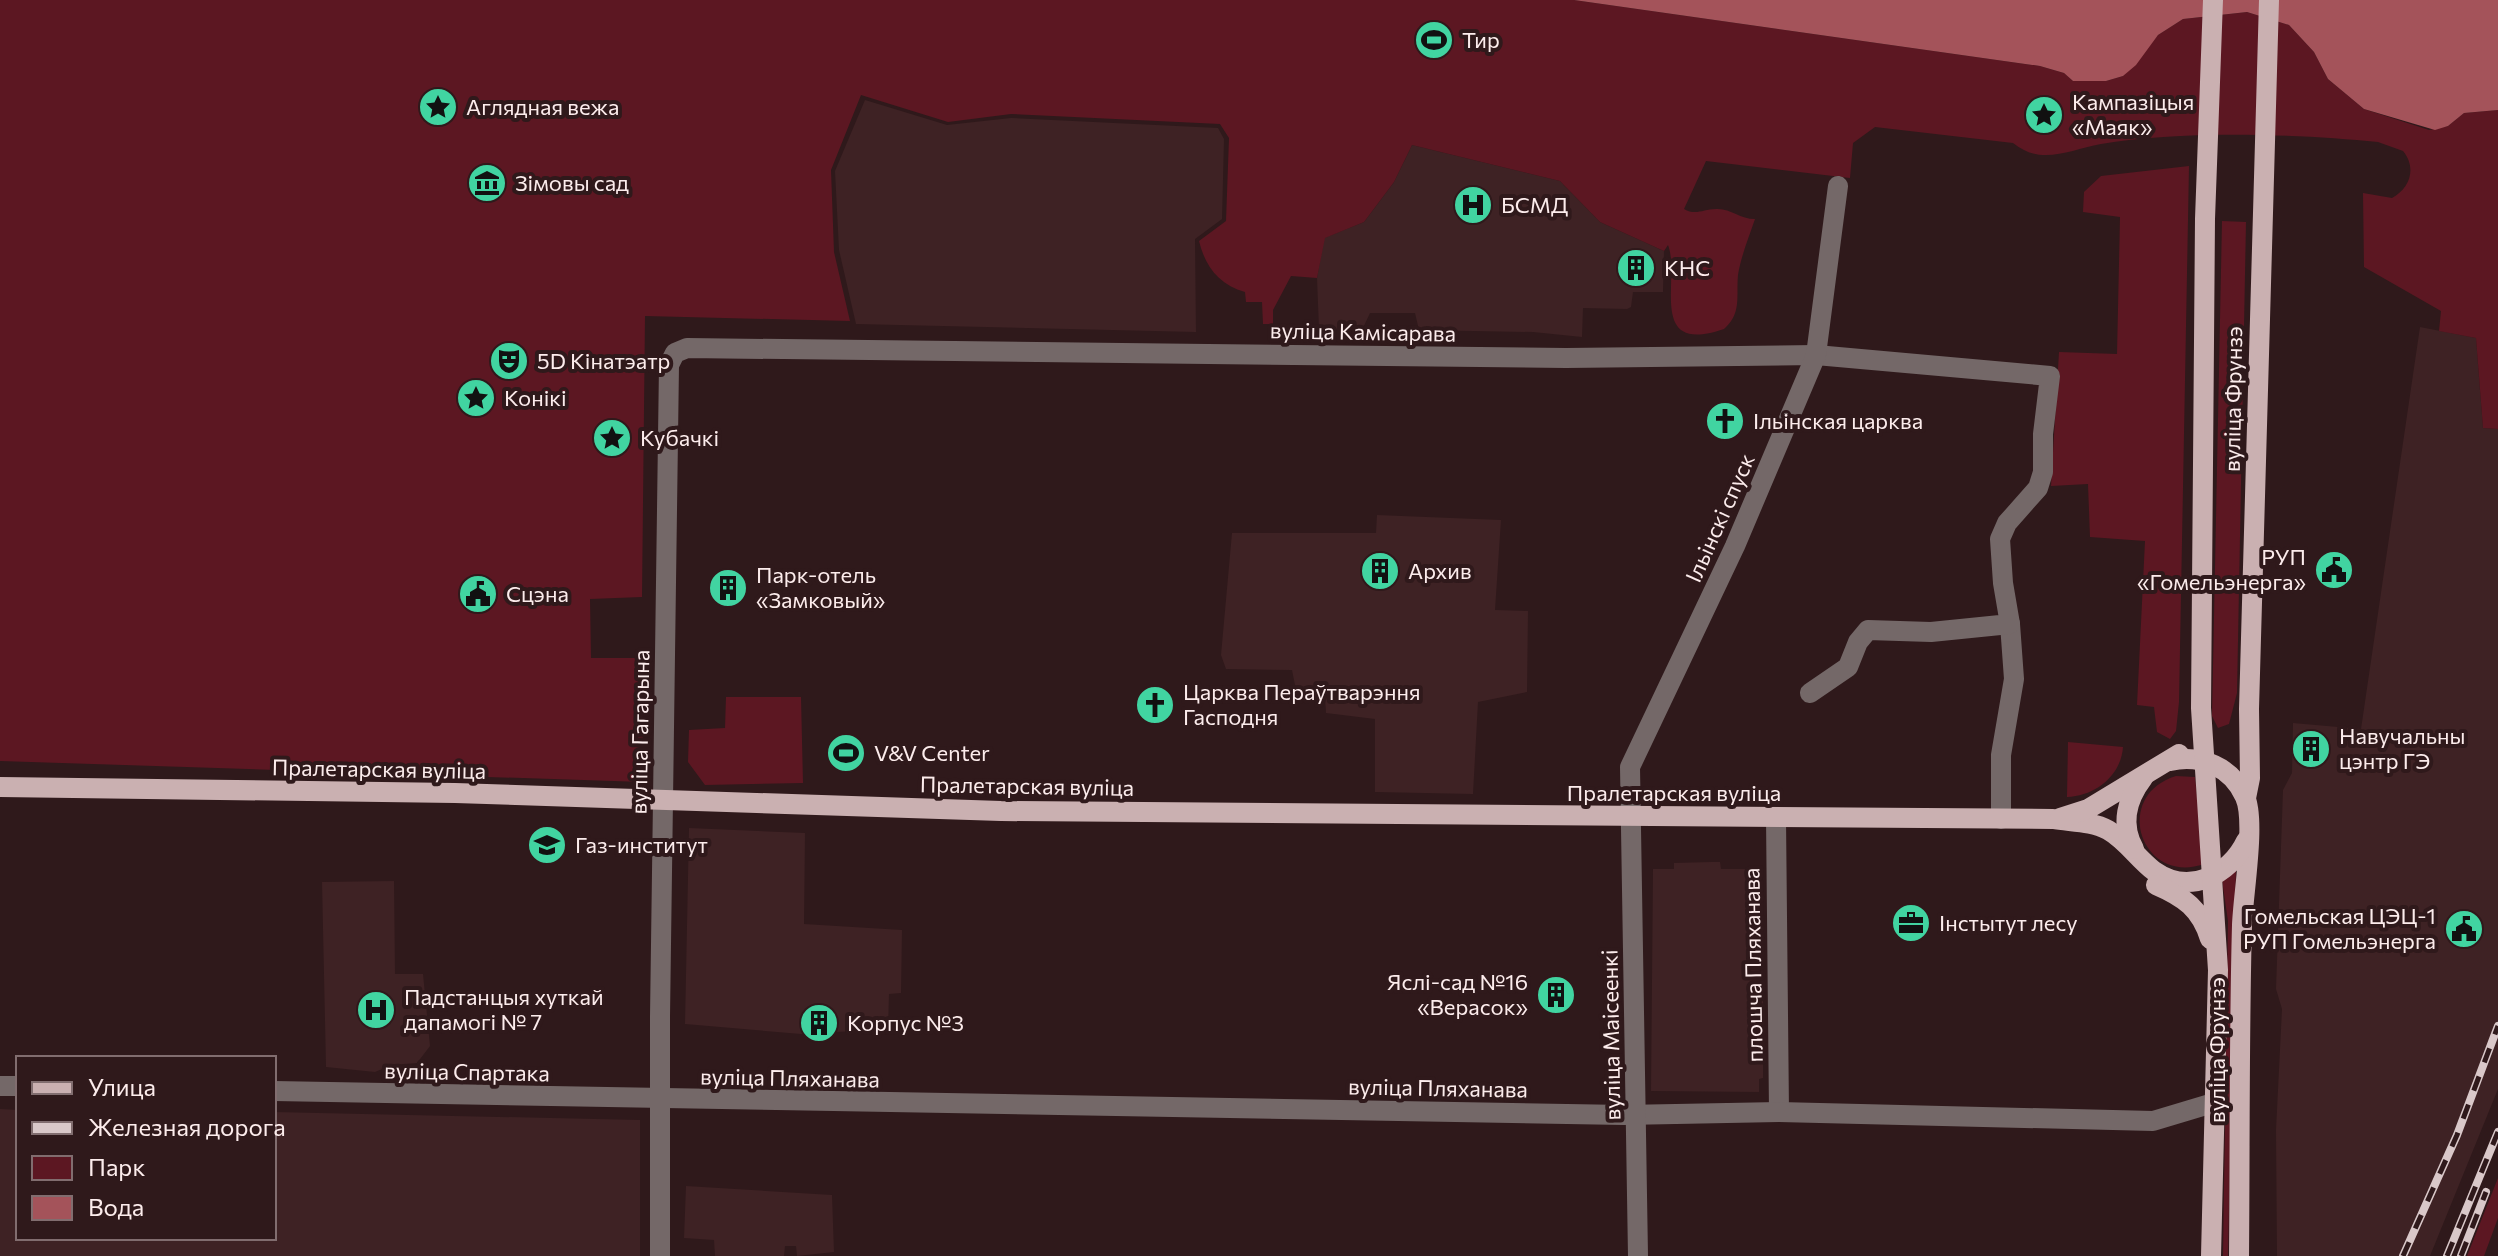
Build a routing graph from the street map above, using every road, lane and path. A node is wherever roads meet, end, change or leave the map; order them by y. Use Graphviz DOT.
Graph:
graph roads {
  1 [pos="2213,0"];
  2 [pos="2269,0"];
  3 [pos="1838,186"];
  4 [pos="675,353"];
  5 [pos="1816,355"];
  6 [pos="2010,624"];
  7 [pos="1810,693"];
  8 [pos="2201,708"];
  9 [pos="2203,760"];
  10 [pos="2170,761"];
  11 [pos="2145,776"];
  12 [pos="0,787"];
  13 [pos="2246,798"];
  14 [pos="664,802"];
  15 [pos="1630,813"];
  16 [pos="1776,818"];
  17 [pos="2001,819"];
  18 [pos="2053,819"];
  19 [pos="2079,823"];
  20 [pos="2246,841"];
  21 [pos="2140,859"];
  22 [pos="2213,877"];
  23 [pos="2218,970"];
  24 [pos="276,1091"];
  25 [pos="660,1100"];
  26 [pos="2213,1103"];
  27 [pos="1779,1112"];
  28 [pos="1638,1116"];
  29 [pos="660,1256"];
  30 [pos="1638,1256"];
  31 [pos="2211,1256"];
  32 [pos="2239,1256"];
  1 -- 8 [label="main road, вуліца Фрунзэ"];
  2 -- 13 [label="main road, вуліца Фрунзэ"];
  3 -- 5 [label="street, Ільінскі спуск"];
  4 -- 5 [label="street, вуліца Камісарава"];
  4 -- 14 [label="street, вуліца Гагарына"];
  5 -- 6 [label="street, вуліца Камісарава"];
  5 -- 15 [label="street, Ільінскі спуск"];
  6 -- 7 [label="street"];
  6 -- 17 [label="street"];
  8 -- 9 [label="main road, вуліца Фрунзэ"];
  8 -- 10 [label="main road"];
  9 -- 10 [label="main road"];
  9 -- 13 [label="main road"];
  9 -- 22 [label="main road, вуліца Фрунзэ"];
  10 -- 11 [label="main road, Пралетарская вуліца"];
  11 -- 18 [label="main road, Пралетарская вуліца"];
  11 -- 21 [label="main road"];
  12 -- 14 [label="main road, Пралетарская вуліца"];
  13 -- 20 [label="main road, вуліца Фрунзэ"];
  14 -- 15 [label="main road, Пралетарская вуліца"];
  14 -- 25 [label="street, вуліца Гагарына"];
  15 -- 16 [label="main road, Пралетарская вуліца"];
  15 -- 28 [label="street, вуліца Маісеенкі"];
  16 -- 17 [label="main road, Пралетарская вуліца"];
  16 -- 27 [label="street, плошча Пляханава"];
  17 -- 18 [label="main road, Пралетарская вуліца"];
  18 -- 19 [label="main road, Пралетарская вуліца"];
  19 -- 21 [label="main road, Пралетарская вуліца"];
  19 -- 23 [label="main road, вуліца Фрунзэ"];
  20 -- 22 [label="main road"];
  20 -- 32 [label="main road, вуліца Фрунзэ"];
  21 -- 22 [label="main road, Пралетарская вуліца"];
  22 -- 23 [label="main road, вуліца Фрунзэ"];
  23 -- 26 [label="main road, вуліца Фрунзэ"];
  24 -- 25 [label="street, вуліца Спартака"];
  25 -- 28 [label="street, вуліца Пляханава"];
  25 -- 29 [label="street, вуліца Гагарына"];
  26 -- 27 [label="street, вуліца Пляханава"];
  26 -- 31 [label="main road, вуліца Фрунзэ"];
  27 -- 28 [label="street, вуліца Пляханава"];
  28 -- 30 [label="street, вуліца Маісеенкі"];
}
